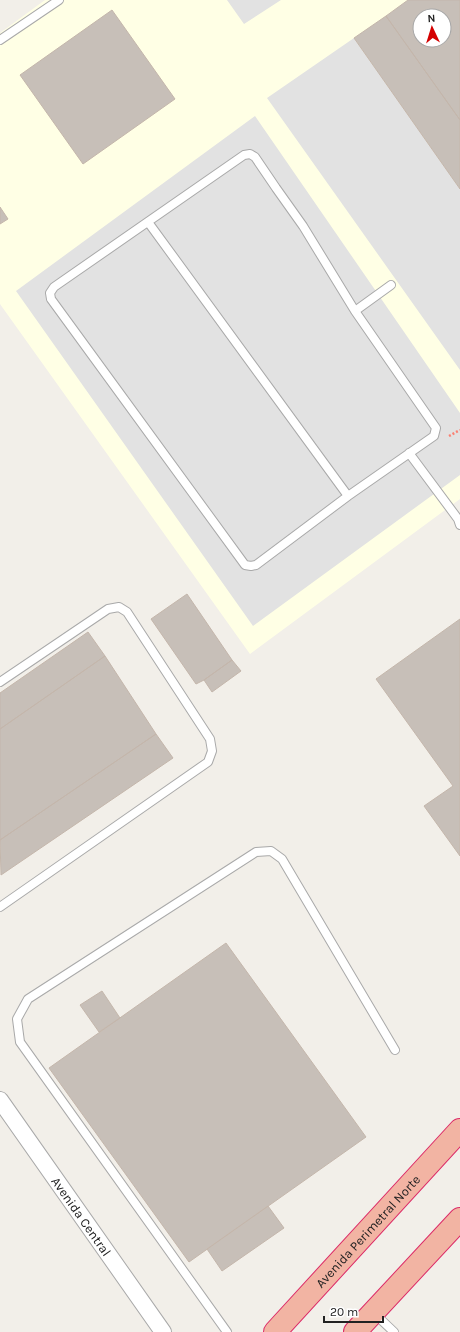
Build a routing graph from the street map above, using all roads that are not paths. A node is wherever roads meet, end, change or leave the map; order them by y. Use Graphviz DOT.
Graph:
graph roads {
  1 [pos="59,0"];
  2 [pos="0,40"];
  3 [pos="148,222"];
  4 [pos="392,285"];
  5 [pos="355,311"];
  6 [pos="409,453"];
  7 [pos="348,496"];
  8 [pos="460,525"];
  9 [pos="0,682"];
  10 [pos="0,907"];
  11 [pos="395,1050"];
  12 [pos="0,1100"];
  13 [pos="460,1130"];
  14 [pos="460,1218"];
  15 [pos="374,1312"];
  16 [pos="163,1332"];
  17 [pos="226,1332"];
  18 [pos="275,1332"];
  19 [pos="355,1332"];
  20 [pos="394,1332"];
  1 -- 2 [label="lane"];
  3 -- 5 [label="lane"];
  3 -- 7 [label="lane"];
  3 -- 7 [label="lane"];
  4 -- 5 [label="lane"];
  5 -- 6 [label="lane"];
  6 -- 7 [label="lane"];
  6 -- 8 [label="lane"];
  9 -- 10 [label="lane"];
  11 -- 17 [label="lane"];
  12 -- 16 [label="street, Avenida Central"];
  13 -- 18 [label="highway, Avenida Perimetral Norte"];
  14 -- 15 [label="highway"];
  15 -- 19 [label="highway"];
  15 -- 20 [label="lane"];
}
